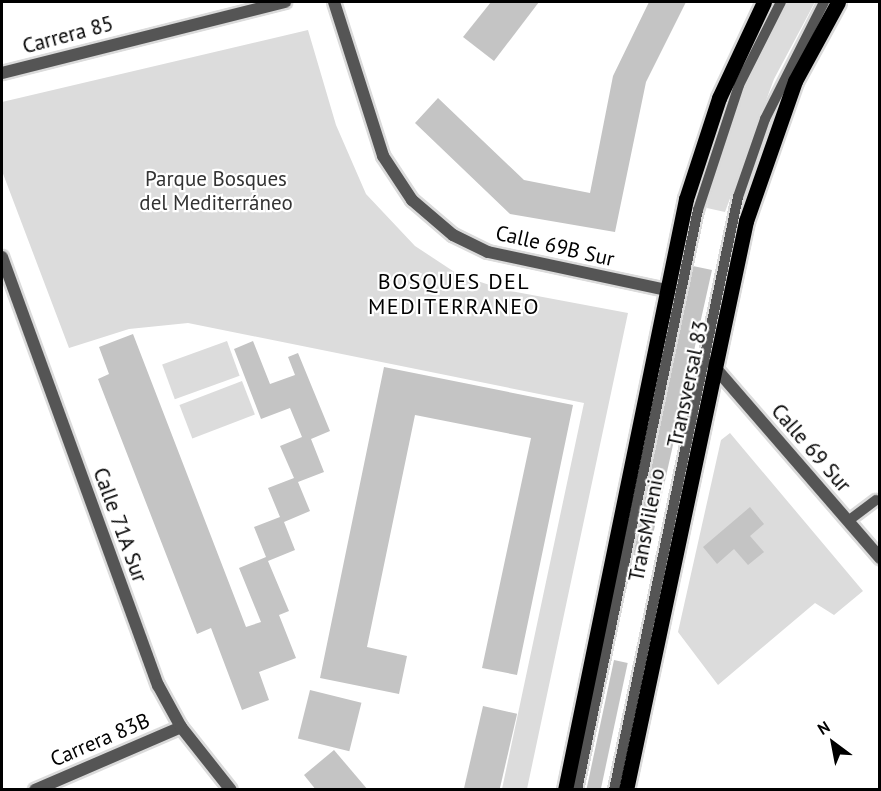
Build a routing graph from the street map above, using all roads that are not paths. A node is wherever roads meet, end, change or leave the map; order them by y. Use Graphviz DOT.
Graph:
graph roads {
  1 [pos="285,2"];
  2 [pos="334,2"];
  3 [pos="764,2"];
  4 [pos="781,2"];
  5 [pos="824,2"];
  6 [pos="838,2"];
  7 [pos="2,73"];
  8 [pos="2,257"];
  9 [pos="666,290"];
  10 [pos="712,364"];
  11 [pos="876,500"];
  12 [pos="848,521"];
  13 [pos="879,558"];
  14 [pos="181,727"];
  15 [pos="35,789"];
  16 [pos="231,789"];
  17 [pos="565,789"];
  18 [pos="577,789"];
  19 [pos="614,789"];
  20 [pos="626,789"];
  1 -- 7 [label="street, Carrera 85"];
  2 -- 9 [label="street, Calle 69B Sur"];
  3 -- 9 [label="main road, Transversal 83"];
  4 -- 18 [label="lane, TransMilenio"];
  5 -- 19 [label="lane, TransMilenio"];
  6 -- 10 [label="main road, Transversal 83"];
  8 -- 14 [label="street, Calle 71A Sur"];
  9 -- 17 [label="main road, Transversal 83"];
  10 -- 12 [label="street, Calle 69 Sur"];
  10 -- 20 [label="main road, Transversal 83"];
  11 -- 12 [label="lane"];
  12 -- 13 [label="street, Calle 69 Sur"];
  14 -- 15 [label="street, Carrera 83B"];
  14 -- 16 [label="street, Calle 71A Sur"];
}
